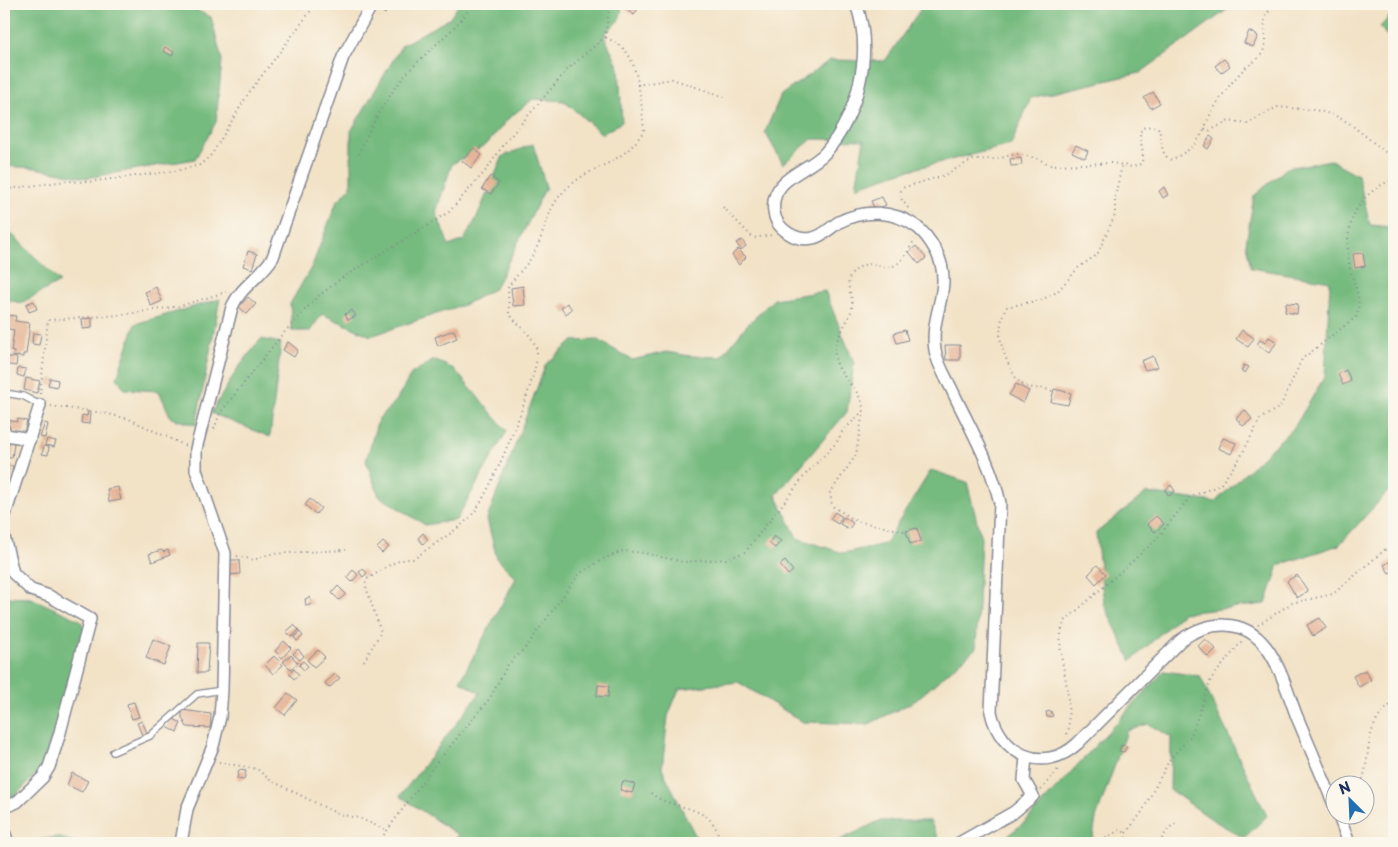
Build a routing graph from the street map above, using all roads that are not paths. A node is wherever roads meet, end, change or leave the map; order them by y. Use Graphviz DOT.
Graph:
graph roads {
  1 [pos="372,4"];
  2 [pos="856,4"];
  3 [pos="4,393"];
  4 [pos="40,405"];
  5 [pos="4,430"];
  6 [pos="30,439"];
  7 [pos="4,518"];
  8 [pos="4,537"];
  9 [pos="222,690"];
  10 [pos="114,752"];
  11 [pos="1026,756"];
  12 [pos="1326,785"];
  13 [pos="4,808"];
  14 [pos="1342,824"];
  15 [pos="4,832"];
  16 [pos="8,843"];
  17 [pos="181,843"];
  18 [pos="959,843"];
  19 [pos="1349,843"];
  1 -- 9 [label="street"];
  2 -- 11 [label="street"];
  3 -- 4 [label="lane"];
  4 -- 6 [label="street"];
  5 -- 6 [label="street"];
  6 -- 7 [label="street"];
  8 -- 13 [label="street"];
  9 -- 10 [label="lane"];
  9 -- 17 [label="street"];
  11 -- 12 [label="street"];
  11 -- 18 [label="street"];
  14 -- 19 [label="street"];
  15 -- 16 [label="street"];
}
